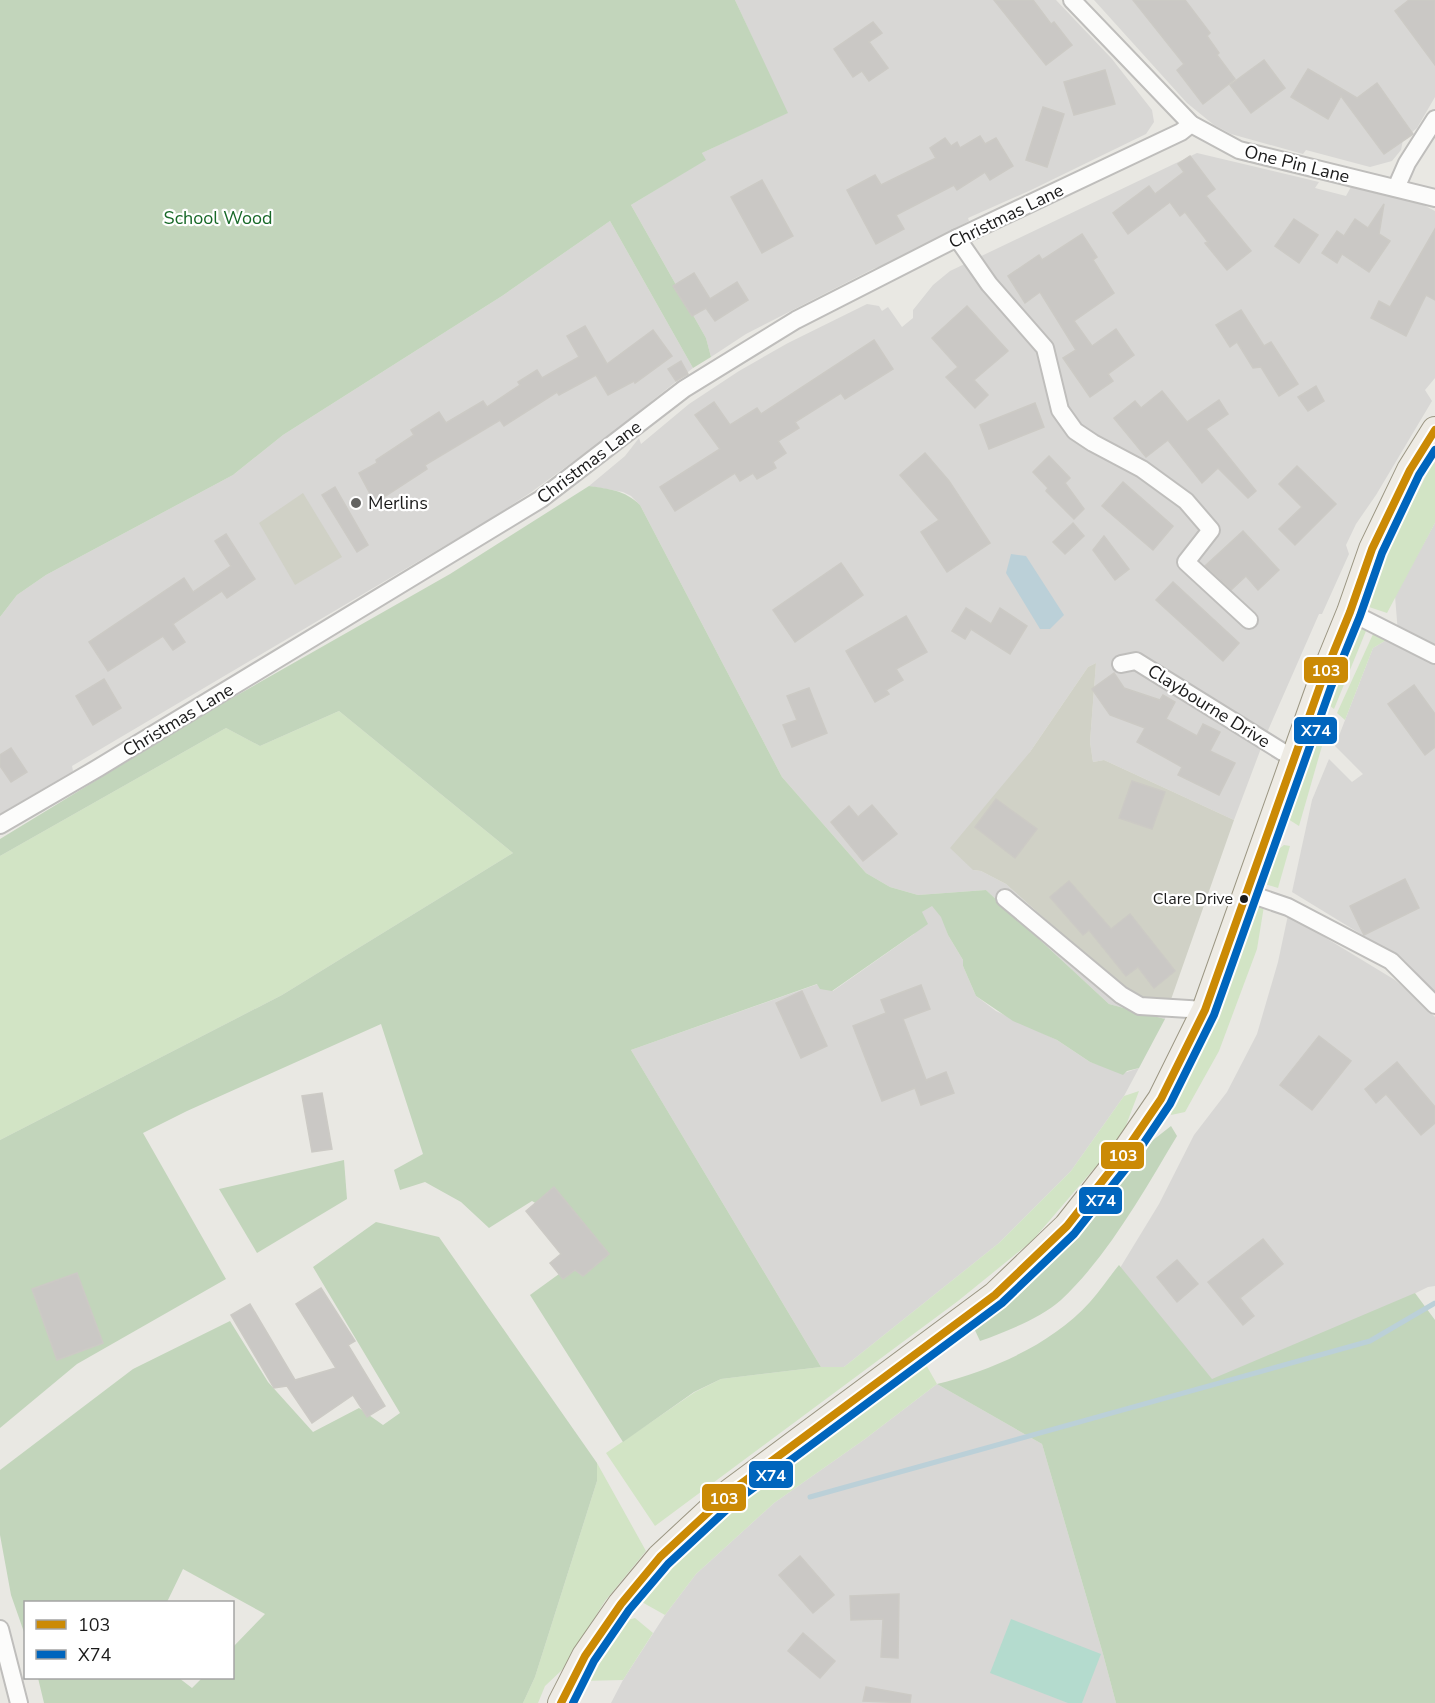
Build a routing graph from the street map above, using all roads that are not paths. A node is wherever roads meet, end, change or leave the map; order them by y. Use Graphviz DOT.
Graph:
graph roads {
  1 [pos="1072,0"];
  2 [pos="1435,119"];
  3 [pos="1191,124"];
  4 [pos="1396,188"];
  5 [pos="1435,198"];
  6 [pos="957,238"];
  7 [pos="1435,430"];
  8 [pos="1350,612"];
  9 [pos="1249,620"];
  10 [pos="1435,655"];
  11 [pos="1121,664"];
  12 [pos="1294,759"];
  13 [pos="0,825"];
  14 [pos="1247,893"];
  15 [pos="1005,898"];
  16 [pos="1435,1005"];
  17 [pos="1205,1010"];
  18 [pos="0,1629"];
  19 [pos="18,1703"];
  20 [pos="561,1703"];
  1 -- 3 [label="street, One Pin Lane"];
  2 -- 4 [label="street"];
  3 -- 4 [label="street, One Pin Lane"];
  3 -- 6 [label="street, Christmas Lane"];
  4 -- 5 [label="street, One Pin Lane"];
  6 -- 9 [label="street"];
  6 -- 13 [label="street, Christmas Lane"];
  7 -- 8 [label="main road"];
  8 -- 10 [label="street"];
  8 -- 12 [label="main road"];
  11 -- 12 [label="street, Claybourne Drive"];
  12 -- 14 [label="main road"];
  14 -- 16 [label="street"];
  14 -- 17 [label="main road"];
  15 -- 17 [label="street"];
  17 -- 20 [label="main road"];
  18 -- 19 [label="street"];
}
